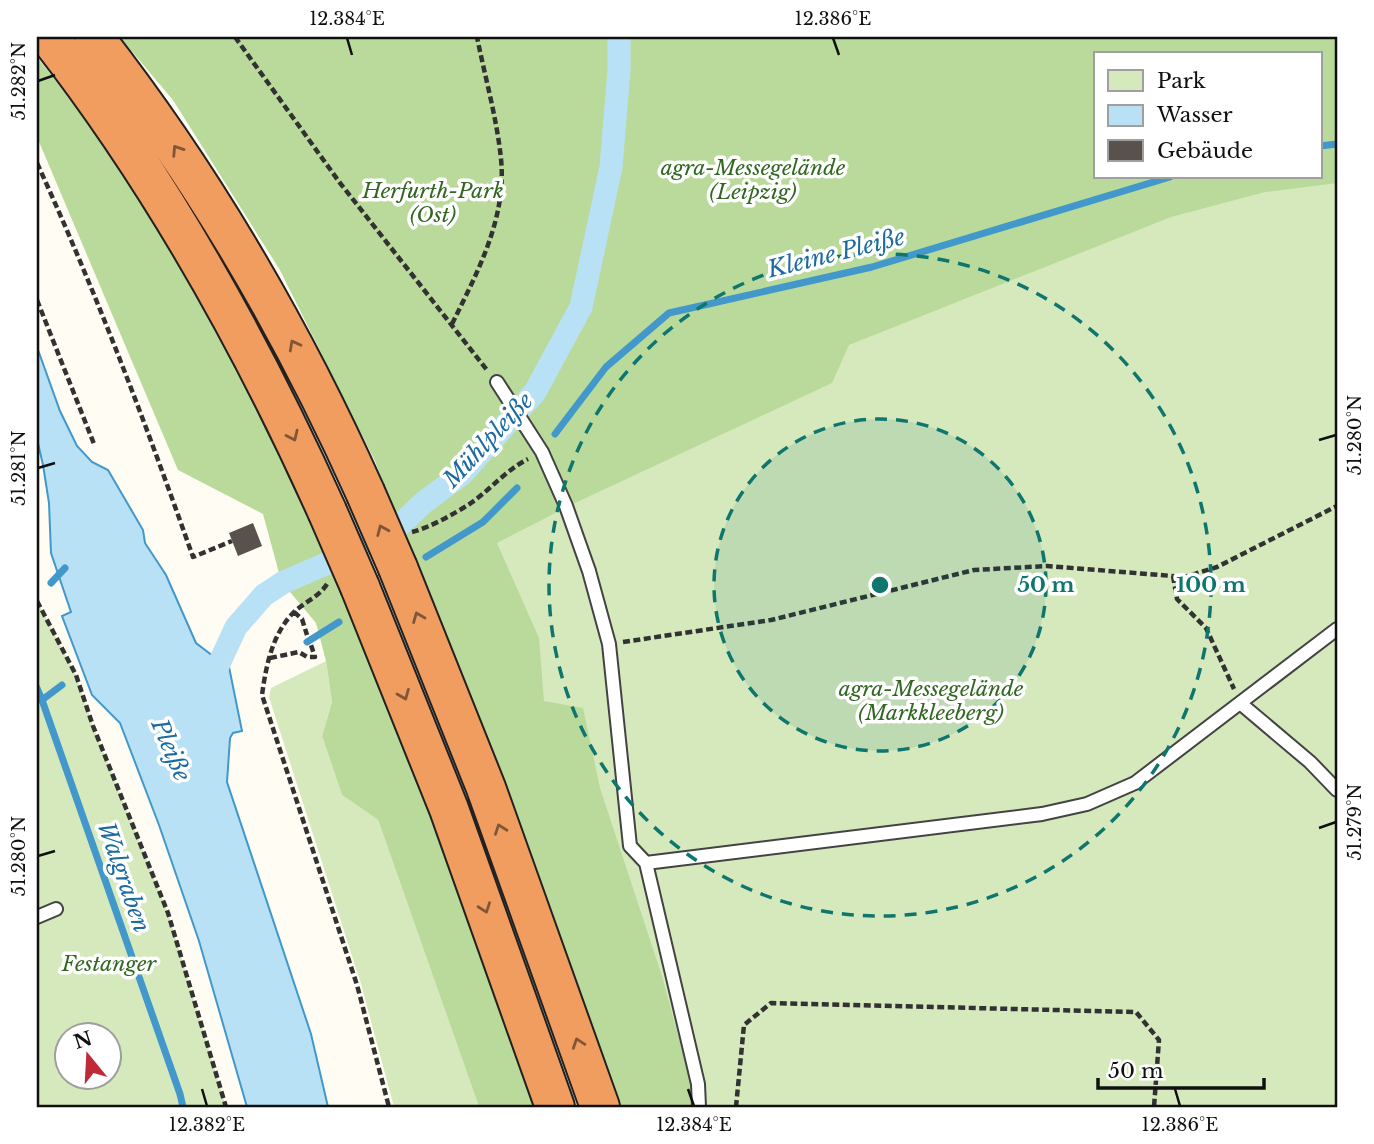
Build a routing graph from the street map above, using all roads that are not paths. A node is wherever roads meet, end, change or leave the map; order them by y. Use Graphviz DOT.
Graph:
graph roads {
  1 [pos="78,46"];
  2 [pos="497,382"];
  3 [pos="1337,629"];
  4 [pos="1240,703"];
  5 [pos="1337,790"];
  6 [pos="646,863"];
  7 [pos="56,909"];
  8 [pos="37,917"];
  9 [pos="555,1107"];
  10 [pos="600,1107"];
  11 [pos="699,1107"];
  1 -- 9 [label="highway, one-way, bridge"];
  10 -- 1 [label="highway, one-way, bridge"];
  2 -- 6 [label="lane"];
  3 -- 4 [label="lane"];
  4 -- 5 [label="lane"];
  4 -- 6 [label="lane"];
  6 -- 11 [label="lane"];
  7 -- 8 [label="lane"];
}
